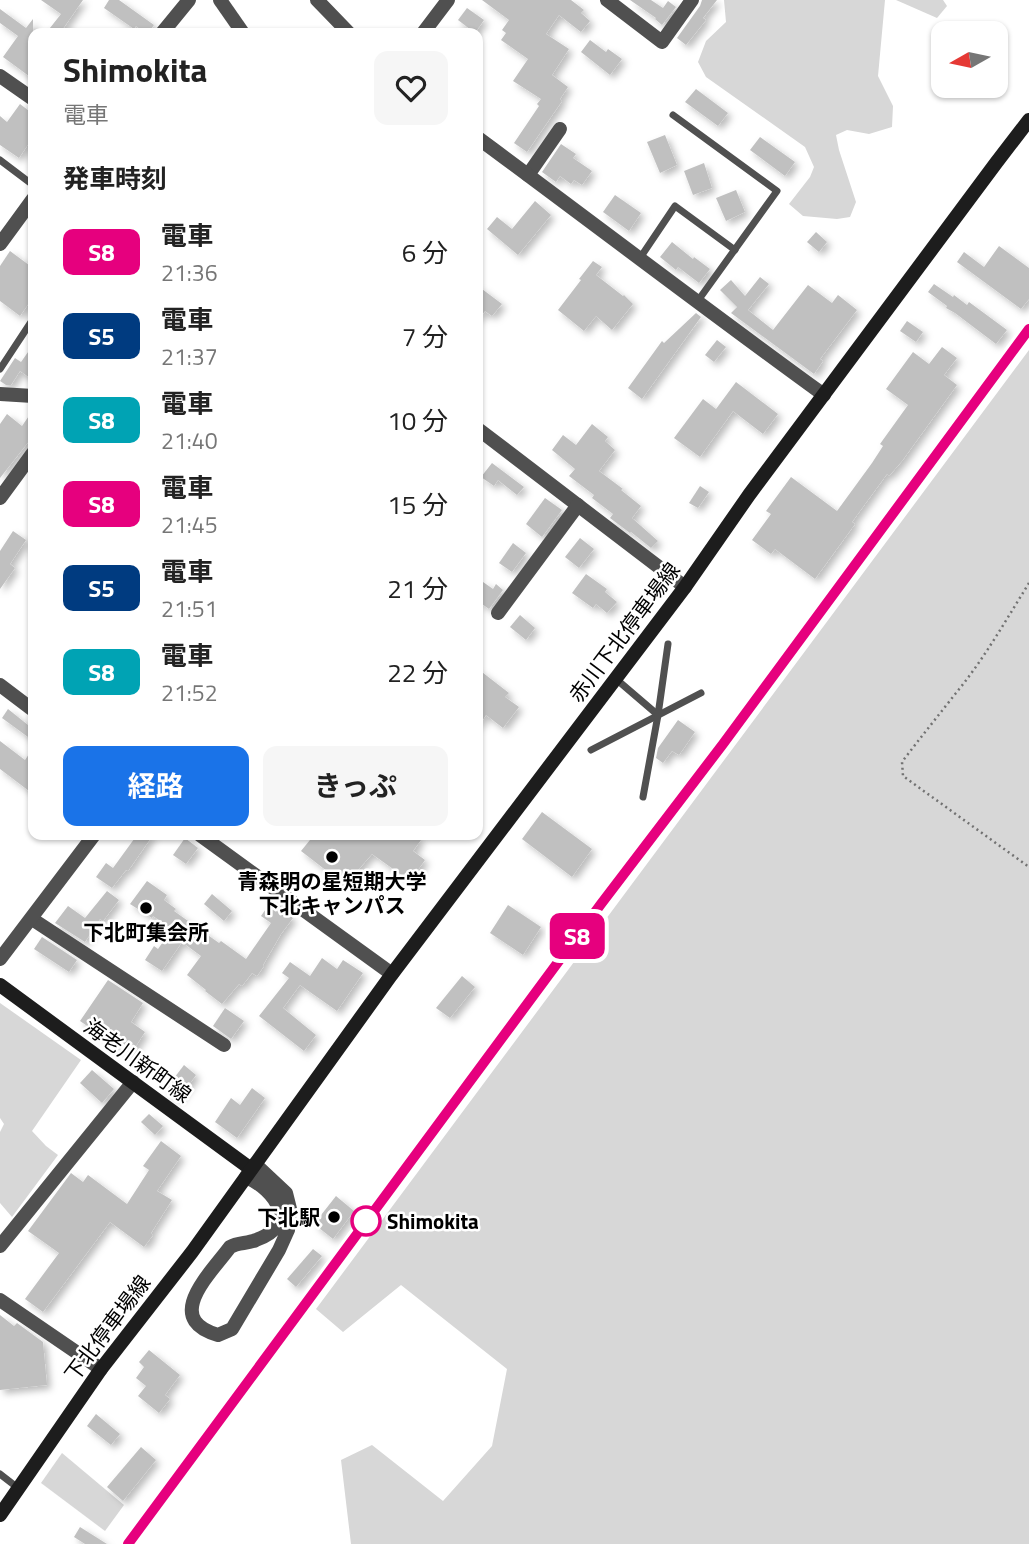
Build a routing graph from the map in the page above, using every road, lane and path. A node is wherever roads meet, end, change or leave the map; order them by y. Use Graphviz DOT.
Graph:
graph roads {
  1 [pos="189,0"];
  2 [pos="220,0"];
  3 [pos="317,0"];
  4 [pos="448,0"];
  5 [pos="607,0"];
  6 [pos="692,0"];
  7 [pos="166,28"];
  8 [pos="240,28"];
  9 [pos="344,28"];
  10 [pos="427,28"];
  11 [pos="0,76"];
  12 [pos="28,96"];
  13 [pos="673,115"];
  14 [pos="1029,120"];
  15 [pos="560,129"];
  16 [pos="483,142"];
  17 [pos="0,160"];
  18 [pos="528,175"];
  19 [pos="28,181"];
  20 [pos="28,206"];
  21 [pos="0,244"];
  22 [pos="735,250"];
  23 [pos="640,258"];
  24 [pos="697,303"];
  25 [pos="28,327"];
  26 [pos="0,369"];
  27 [pos="0,394"];
  28 [pos="824,395"];
  29 [pos="28,396"];
  30 [pos="483,433"];
  31 [pos="28,460"];
  32 [pos="0,498"];
  33 [pos="578,505"];
  34 [pos="1029,583"];
  35 [pos="685,587"];
  36 [pos="498,613"];
  37 [pos="668,644"];
  38 [pos="615,678"];
  39 [pos="0,685"];
  40 [pos="701,692"];
  41 [pos="28,706"];
  42 [pos="658,715"];
  43 [pos="590,750"];
  44 [pos="643,797"];
  45 [pos="90,840"];
  46 [pos="208,840"];
  47 [pos="1029,867"];
  48 [pos="32,919"];
  49 [pos="0,959"];
  50 [pos="392,974"];
  51 [pos="0,985"];
  52 [pos="224,1045"];
  53 [pos="133,1082"];
  54 [pos="251,1170"];
  55 [pos="0,1246"];
  56 [pos="0,1300"];
  57 [pos="101,1369"];
  58 [pos="0,1474"];
  59 [pos="18,1488"];
  60 [pos="0,1515"];
  1 -- 7 [label="street"];
  2 -- 8 [label="street"];
  3 -- 9 [label="street"];
  4 -- 10 [label="street"];
  5 -- 6 [label="street"];
  11 -- 12 [label="street"];
  13 -- 22 [label="lane"];
  14 -- 28 [label="main road, 赤川下北停車場線"];
  15 -- 18 [label="street"];
  16 -- 18 [label="street"];
  17 -- 19 [label="lane"];
  18 -- 23 [label="street"];
  20 -- 21 [label="street"];
  22 -- 23 [label="lane"];
  22 -- 24 [label="lane"];
  23 -- 24 [label="street"];
  24 -- 28 [label="street"];
  25 -- 26 [label="lane"];
  27 -- 29 [label="street"];
  28 -- 35 [label="main road, 赤川下北停車場線"];
  30 -- 33 [label="street"];
  31 -- 32 [label="street"];
  33 -- 35 [label="street"];
  33 -- 36 [label="street"];
  34 -- 47 [label="path"];
  35 -- 38 [label="main road, 赤川下北停車場線"];
  37 -- 42 [label="lane"];
  38 -- 42 [label="lane"];
  38 -- 50 [label="main road, 赤川下北停車場線"];
  39 -- 41 [label="street"];
  40 -- 42 [label="lane"];
  42 -- 43 [label="lane"];
  42 -- 44 [label="lane"];
  45 -- 48 [label="street"];
  46 -- 50 [label="street"];
  48 -- 49 [label="street"];
  48 -- 52 [label="street"];
  50 -- 54 [label="main road, 赤川下北停車場線"];
  51 -- 53 [label="main road, 海老川新町線"];
  53 -- 54 [label="main road, 海老川新町線"];
  53 -- 55 [label="street"];
  54 -- 54 [label="street"];
  54 -- 57 [label="main road, 下北停車場線"];
  56 -- 57 [label="street"];
  57 -- 59 [label="main road, 下北停車場線"];
  58 -- 59 [label="lane"];
  59 -- 60 [label="main road, 下北停車場線"];
}
